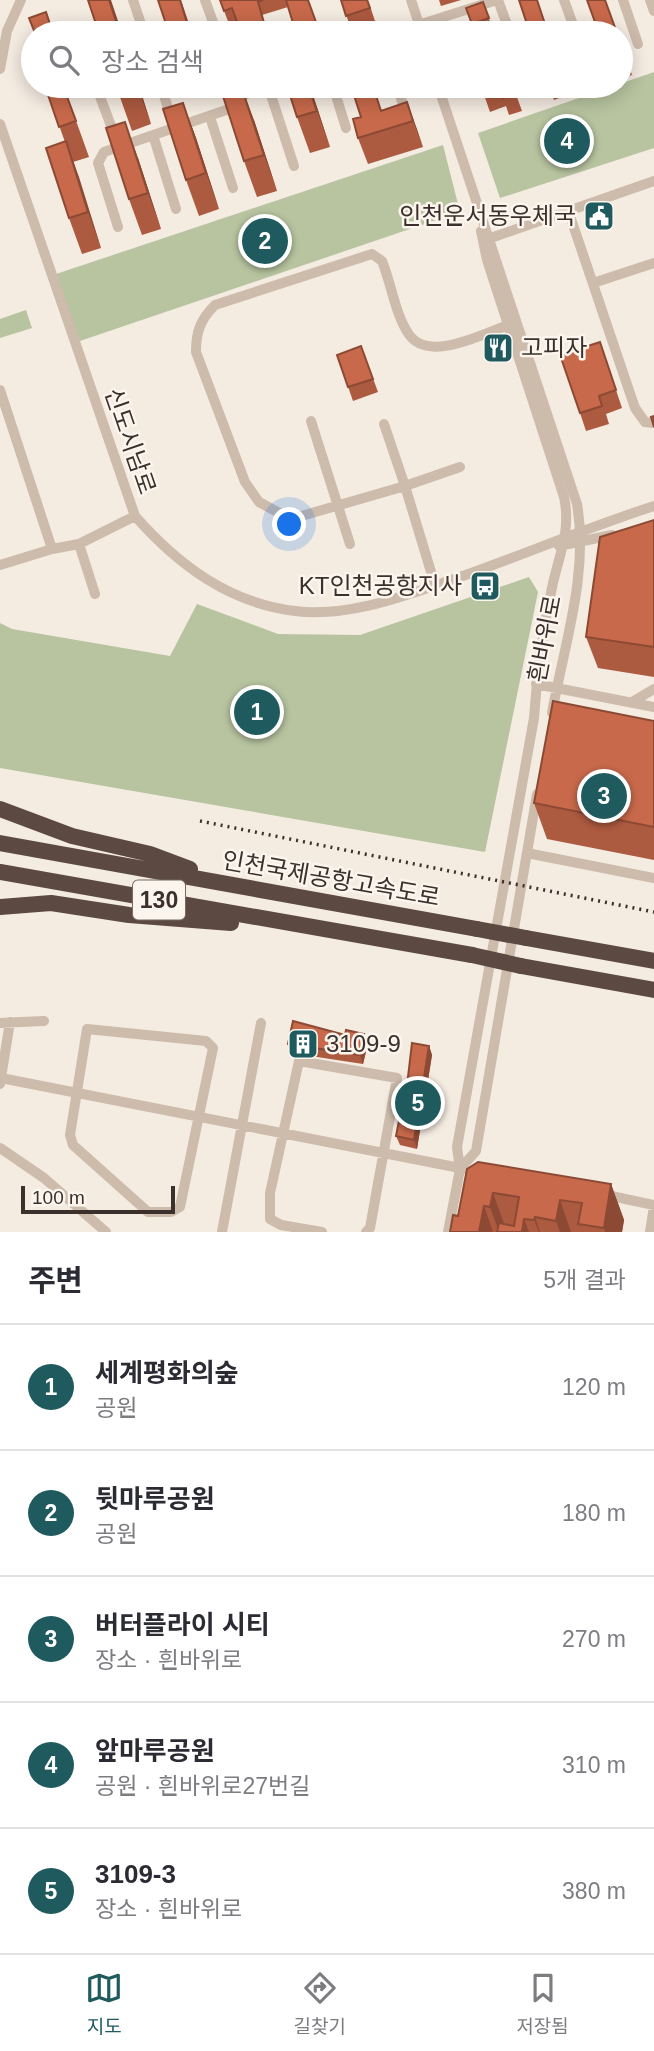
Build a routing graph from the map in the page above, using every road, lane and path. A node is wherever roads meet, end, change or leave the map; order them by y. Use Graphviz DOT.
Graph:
graph roads {
  1 [pos="21,0"];
  2 [pos="133,0"];
  3 [pos="205,0"];
  4 [pos="411,0"];
  5 [pos="498,0"];
  6 [pos="564,0"];
  7 [pos="623,0"];
  8 [pos="650,0"];
  9 [pos="654,11"];
  10 [pos="140,21"];
  11 [pos="213,21"];
  12 [pos="418,21"];
  13 [pos="442,21"];
  14 [pos="506,21"];
  15 [pos="572,21"];
  16 [pos="630,21"];
  17 [pos="633,29"];
  18 [pos="638,44"];
  19 [pos="0,69"];
  20 [pos="100,98"];
  21 [pos="165,98"];
  22 [pos="239,98"];
  23 [pos="272,98"];
  24 [pos="337,98"];
  25 [pos="401,98"];
  26 [pos="442,98"];
  27 [pos="405,111"];
  28 [pos="210,117"];
  29 [pos="0,124"];
  30 [pos="174,128"];
  31 [pos="346,128"];
  32 [pos="153,135"];
  33 [pos="118,145"];
  34 [pos="294,166"];
  35 [pos="654,181"];
  36 [pos="233,188"];
  37 [pos="176,209"];
  38 [pos="568,209"];
  39 [pos="118,227"];
  40 [pos="486,237"];
  41 [pos="654,263"];
  42 [pos="593,283"];
  43 [pos="508,325"];
  44 [pos="0,390"];
  45 [pos="311,421"];
  46 [pos="654,423"];
  47 [pos="384,424"];
  48 [pos="460,467"];
  49 [pos="405,486"];
  50 [pos="654,506"];
  51 [pos="339,507"];
  52 [pos="135,516"];
  53 [pos="626,531"];
  54 [pos="582,537"];
  55 [pos="566,541"];
  56 [pos="79,544"];
  57 [pos="350,544"];
  58 [pos="52,548"];
  59 [pos="0,565"];
  60 [pos="435,585"];
  61 [pos="95,594"];
  62 [pos="536,684"];
  63 [pos="556,688"];
  64 [pos="654,689"];
  65 [pos="535,702"];
  66 [pos="632,702"];
  67 [pos="559,705"];
  68 [pos="654,707"];
  69 [pos="550,721"];
  70 [pos="539,784"];
  71 [pos="0,809"];
  72 [pos="0,843"];
  73 [pos="527,853"];
  74 [pos="0,872"];
  75 [pos="654,878"];
  76 [pos="232,884"];
  77 [pos="0,896"];
  78 [pos="51,903"];
  79 [pos="0,907"];
  80 [pos="317,929"];
  81 [pos="654,961"];
  82 [pos="654,990"];
  83 [pos="44,1021"];
  84 [pos="5,1022"];
  85 [pos="261,1023"];
  86 [pos="1,1081"];
  87 [pos="75,1093"];
  88 [pos="198,1119"];
  89 [pos="241,1126"];
  90 [pos="282,1135"];
  91 [pos="0,1148"];
  92 [pos="385,1154"];
  93 [pos="460,1168"];
  94 [pos="479,1171"];
  95 [pos="589,1192"];
  96 [pos="654,1205"];
  97 [pos="106,1232"];
  98 [pos="222,1232"];
  99 [pos="322,1232"];
  100 [pos="366,1232"];
  101 [pos="448,1232"];
  102 [pos="650,1232"];
  1 -- 19 [label="street"];
  2 -- 10 [label="street"];
  3 -- 11 [label="street"];
  4 -- 12 [label="street"];
  5 -- 13 [label="street"];
  5 -- 14 [label="street"];
  6 -- 15 [label="street"];
  7 -- 16 [label="street"];
  8 -- 9 [label="street"];
  17 -- 18 [label="street"];
  20 -- 33 [label="street"];
  21 -- 30 [label="street"];
  22 -- 28 [label="street"];
  23 -- 34 [label="street"];
  24 -- 31 [label="street"];
  25 -- 27 [label="street"];
  26 -- 40 [label="street, 흰바위로"];
  28 -- 30 [label="street"];
  28 -- 36 [label="street"];
  29 -- 52 [label="street, 신도시남로"];
  30 -- 32 [label="street"];
  32 -- 33 [label="street"];
  32 -- 37 [label="street"];
  33 -- 39 [label="street"];
  35 -- 38 [label="street"];
  38 -- 40 [label="street"];
  38 -- 42 [label="street"];
  40 -- 43 [label="street, 흰바위로"];
  40 -- 54 [label="street, 흰바위로"];
  41 -- 42 [label="street"];
  42 -- 46 [label="street"];
  43 -- 51 [label="street"];
  43 -- 55 [label="street, 흰바위로"];
  44 -- 58 [label="street"];
  45 -- 51 [label="street"];
  47 -- 49 [label="street"];
  48 -- 49 [label="street"];
  49 -- 51 [label="street"];
  49 -- 60 [label="street"];
  50 -- 54 [label="street, 신도시남로"];
  51 -- 57 [label="street"];
  52 -- 56 [label="street"];
  52 -- 60 [label="street, 신도시남로"];
  53 -- 54 [label="street, 신도시남로"];
  54 -- 55 [label="street, 신도시남로"];
  54 -- 63 [label="street, 흰바위로"];
  55 -- 60 [label="street, 신도시남로"];
  55 -- 62 [label="street, 흰바위로"];
  56 -- 58 [label="street"];
  56 -- 61 [label="street"];
  58 -- 59 [label="street"];
  62 -- 63 [label="street"];
  62 -- 65 [label="street, 흰바위로"];
  63 -- 66 [label="street"];
  63 -- 67 [label="street, 흰바위로"];
  64 -- 66 [label="street"];
  65 -- 67 [label="street"];
  65 -- 93 [label="street, 흰바위로"];
  66 -- 68 [label="street"];
  67 -- 69 [label="street, 흰바위로"];
  70 -- 73 [label="street, 흰바위로"];
  71 -- 76 [label="highway"];
  72 -- 76 [label="highway, 인천국제공항고속도로 / 130"];
  73 -- 75 [label="street"];
  73 -- 93 [label="street, 흰바위로"];
  74 -- 80 [label="highway, 인천국제공항고속도로 / 130"];
  76 -- 81 [label="highway, 인천국제공항고속도로 / 130, bridge"];
  77 -- 78 [label="highway"];
  78 -- 79 [label="highway"];
  78 -- 80 [label="highway"];
  80 -- 82 [label="highway, 인천국제공항고속도로 / 130, bridge"];
  83 -- 84 [label="street"];
  84 -- 86 [label="street"];
  85 -- 89 [label="street"];
  86 -- 87 [label="street"];
  87 -- 88 [label="street"];
  87 -- 88 [label="street"];
  87 -- 88 [label="street"];
  88 -- 89 [label="street"];
  89 -- 90 [label="street"];
  89 -- 98 [label="street"];
  90 -- 92 [label="street"];
  90 -- 92 [label="street"];
  90 -- 99 [label="street"];
  91 -- 97 [label="street"];
  92 -- 93 [label="street"];
  92 -- 100 [label="street"];
  93 -- 94 [label="street"];
  93 -- 101 [label="street, 흰바위로"];
  95 -- 96 [label="street"];
  96 -- 102 [label="street"];
}
